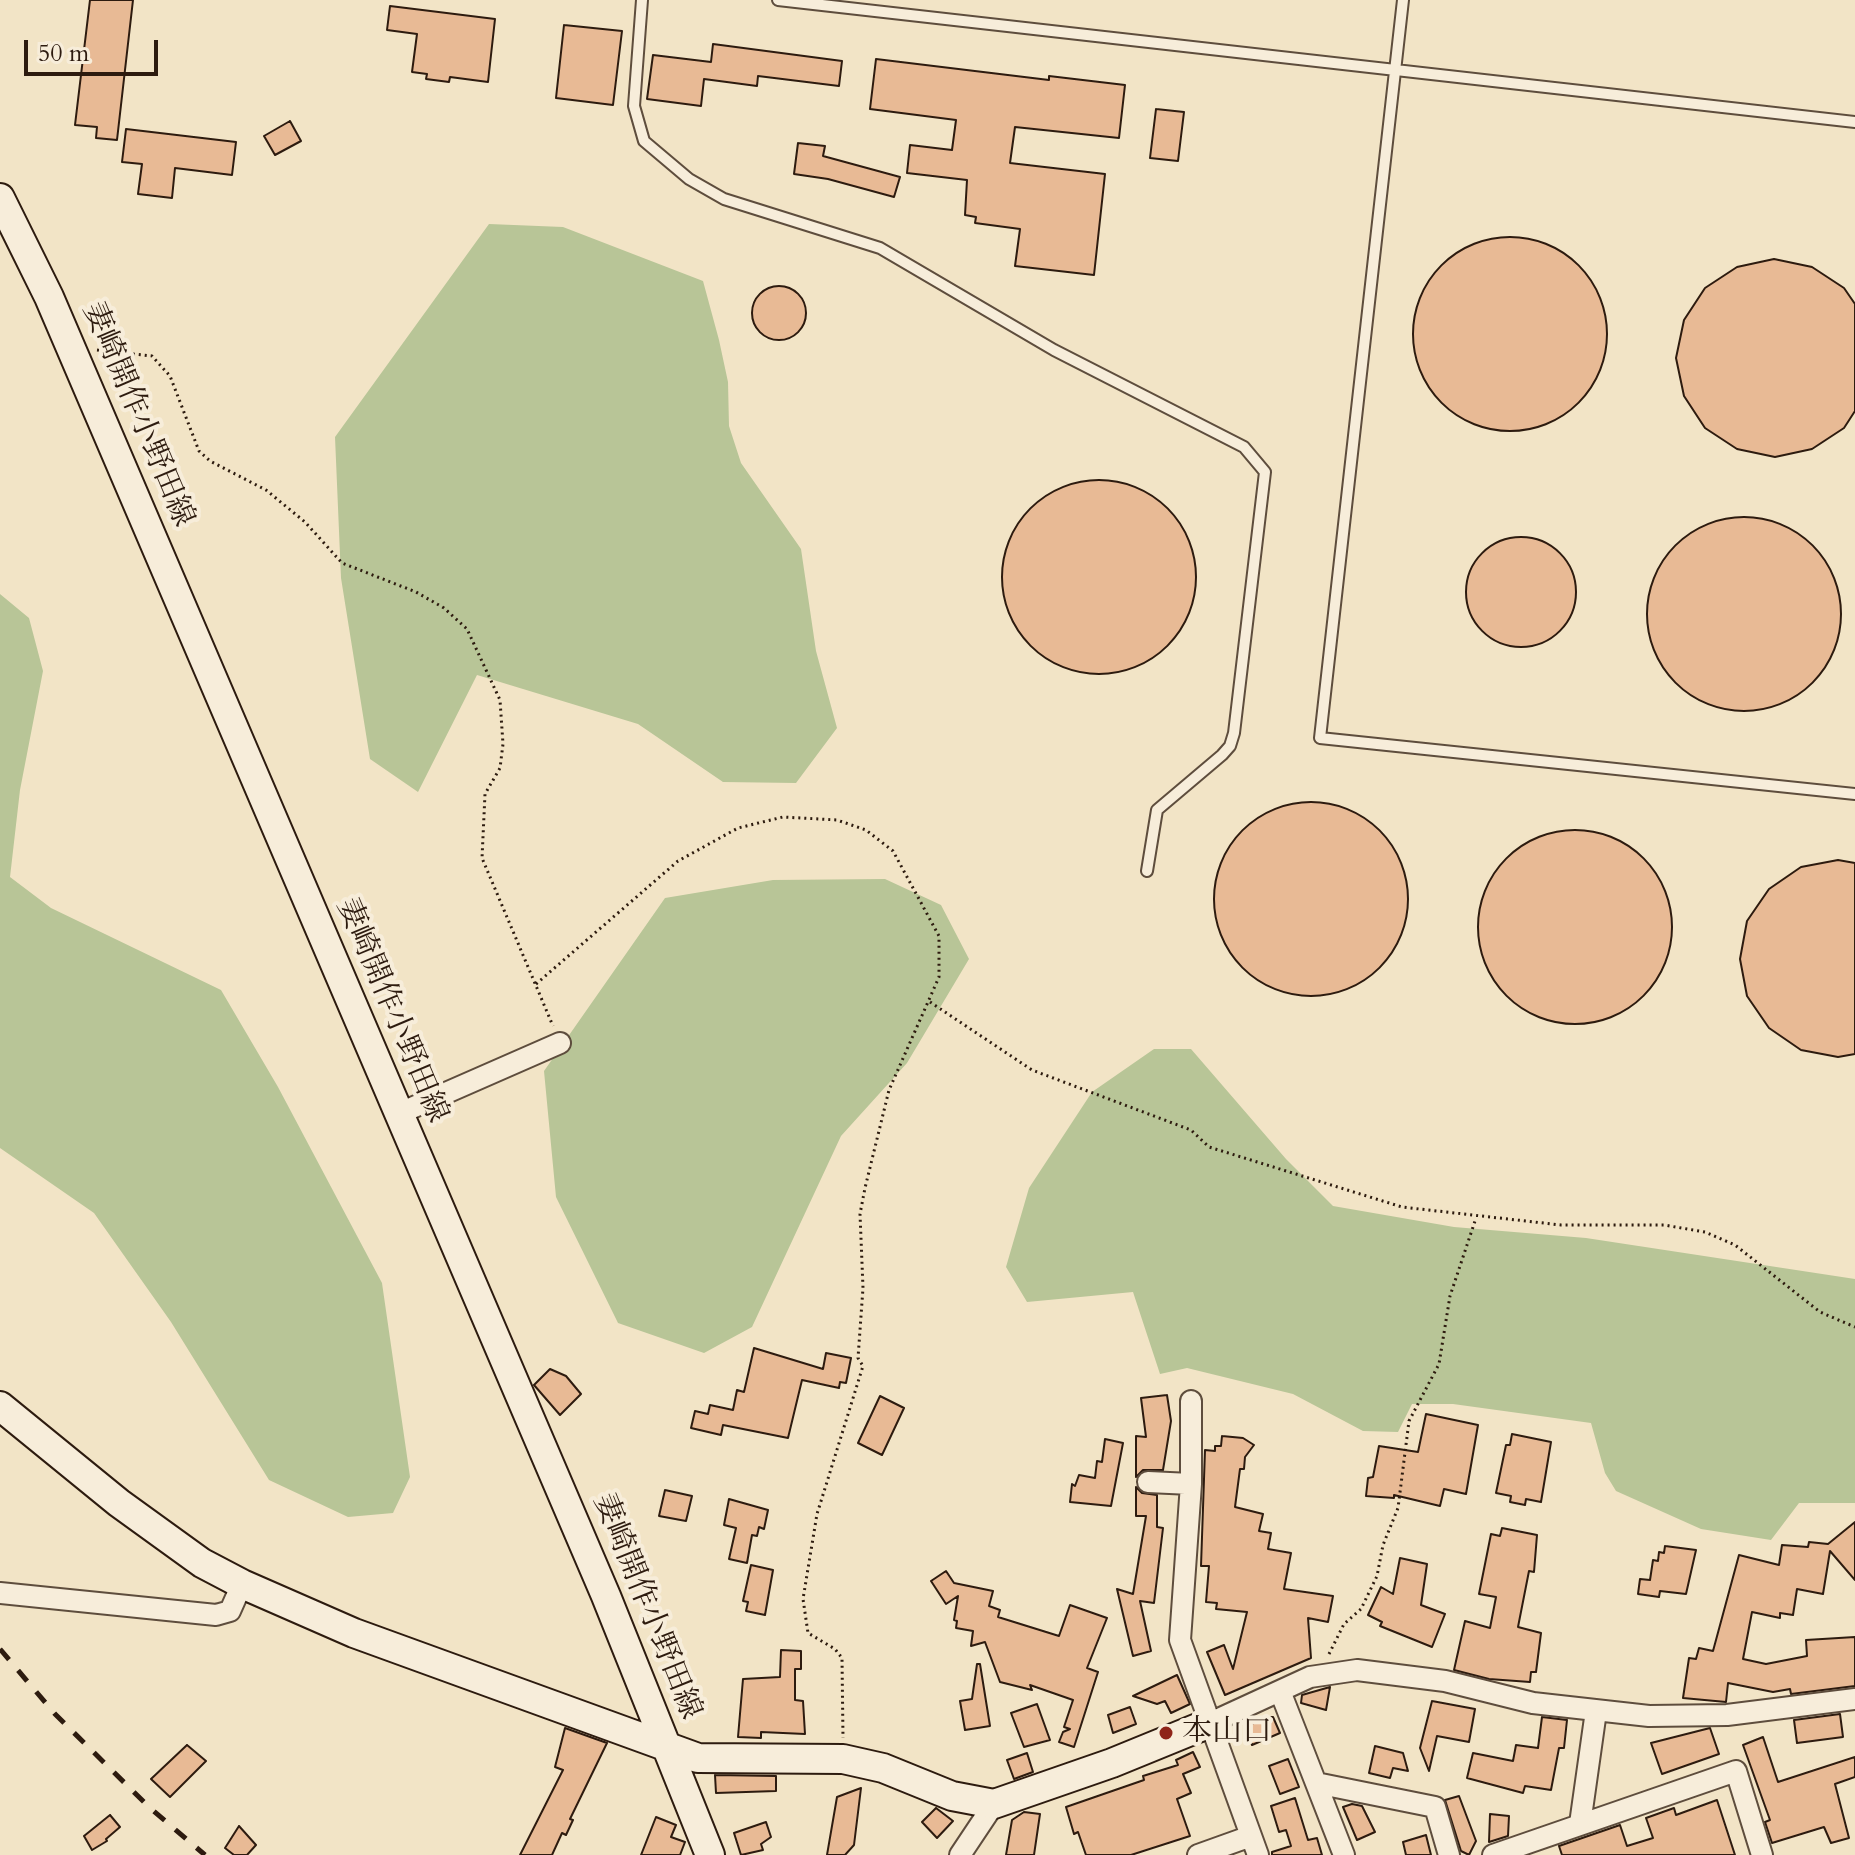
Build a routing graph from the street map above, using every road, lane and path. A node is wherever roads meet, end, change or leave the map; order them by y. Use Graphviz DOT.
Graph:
graph roads {
  1 [pos="642,0"];
  2 [pos="778,0"];
  3 [pos="1403,0"];
  4 [pos="1395,72"];
  5 [pos="1855,122"];
  6 [pos="3,210"];
  7 [pos="70,346"];
  8 [pos="1855,794"];
  9 [pos="1147,871"];
  10 [pos="536,984"];
  11 [pos="930,1002"];
  12 [pos="560,1043"];
  13 [pos="398,1114"];
  14 [pos="1476,1218"];
  15 [pos="1855,1327"];
  16 [pos="1191,1401"];
  17 [pos="0,1406"];
  18 [pos="1148,1482"];
  19 [pos="1191,1484"];
  20 [pos="242,1584"];
  21 [pos="0,1593"];
  22 [pos="1323,1674"];
  23 [pos="1280,1691"];
  24 [pos="1855,1699"];
  25 [pos="1596,1711"];
  26 [pos="1210,1723"];
  27 [pos="666,1746"];
  28 [pos="843,1759"];
  29 [pos="1316,1783"];
  30 [pos="994,1804"];
  31 [pos="1580,1824"];
  32 [pos="1255,1846"];
  33 [pos="710,1855"];
  34 [pos="960,1855"];
  35 [pos="1198,1855"];
  36 [pos="1344,1855"];
  37 [pos="1449,1855"];
  38 [pos="1493,1855"];
  39 [pos="1762,1855"];
  1 -- 9 [label="lane"];
  2 -- 4 [label="lane"];
  3 -- 4 [label="lane"];
  4 -- 5 [label="lane"];
  4 -- 8 [label="lane"];
  6 -- 7 [label="main road, 妻崎開作小野田線"];
  7 -- 10 [label="path"];
  7 -- 13 [label="main road, 妻崎開作小野田線"];
  10 -- 11 [label="path"];
  10 -- 12 [label="path"];
  11 -- 14 [label="path"];
  11 -- 28 [label="path"];
  12 -- 13 [label="street"];
  13 -- 27 [label="main road, 妻崎開作小野田線"];
  14 -- 15 [label="path"];
  14 -- 22 [label="path"];
  16 -- 19 [label="street"];
  17 -- 20 [label="main road"];
  18 -- 19 [label="street"];
  19 -- 26 [label="street"];
  20 -- 21 [label="street"];
  20 -- 27 [label="main road"];
  22 -- 23 [label="street"];
  22 -- 25 [label="street"];
  23 -- 26 [label="street"];
  23 -- 29 [label="street"];
  24 -- 25 [label="street"];
  25 -- 31 [label="street"];
  26 -- 30 [label="main road"];
  26 -- 32 [label="street"];
  27 -- 28 [label="main road"];
  27 -- 33 [label="main road, 妻崎開作小野田線"];
  28 -- 30 [label="main road"];
  29 -- 36 [label="street"];
  29 -- 37 [label="street"];
  30 -- 34 [label="street"];
  31 -- 38 [label="street"];
  31 -- 39 [label="street"];
  32 -- 35 [label="street"];
}
